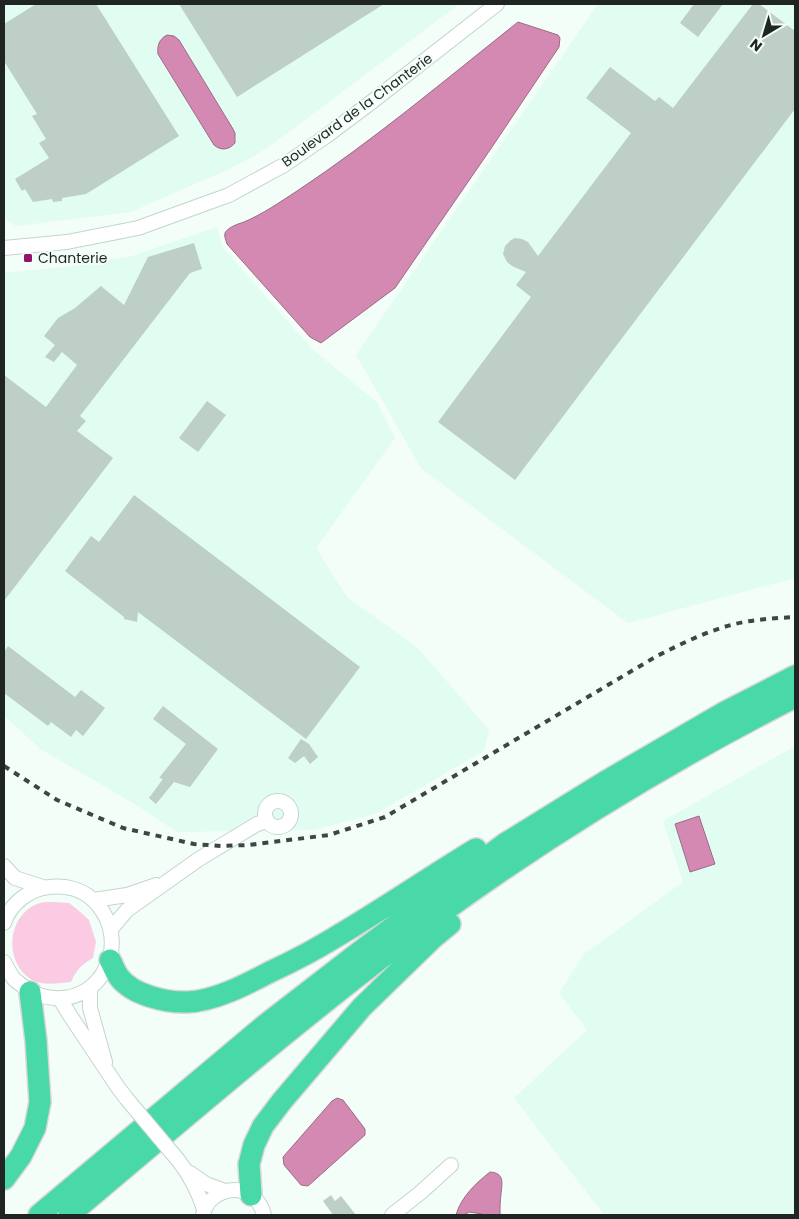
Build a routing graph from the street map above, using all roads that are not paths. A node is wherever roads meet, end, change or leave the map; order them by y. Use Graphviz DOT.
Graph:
graph roads {
  1 [pos="497,4"];
  2 [pos="4,248"];
  3 [pos="795,676"];
  4 [pos="795,697"];
  5 [pos="267,821"];
  6 [pos="506,843"];
  7 [pos="525,855"];
  8 [pos="4,866"];
  9 [pos="168,881"];
  10 [pos="43,888"];
  11 [pos="94,900"];
  12 [pos="4,921"];
  13 [pos="111,929"];
  14 [pos="110,960"];
  15 [pos="4,962"];
  16 [pos="16,983"];
  17 [pos="90,988"];
  18 [pos="60,999"];
  19 [pos="108,1072"];
  20 [pos="450,1165"];
  21 [pos="188,1172"];
  22 [pos="4,1179"];
  23 [pos="225,1191"];
  24 [pos="251,1195"];
  25 [pos="204,1212"];
  26 [pos="39,1215"];
  27 [pos="69,1215"];
  28 [pos="264,1215"];
  29 [pos="392,1215"];
  1 -- 2 [label="street, Boulevard de la Chanterie"];
  3 -- 6 [label="highway"];
  4 -- 7 [label="highway"];
  5 -- 9 [label="street"];
  6 -- 14 [label="highway"];
  6 -- 26 [label="highway"];
  7 -- 24 [label="highway"];
  7 -- 27 [label="highway"];
  8 -- 10 [label="street"];
  9 -- 11 [label="street"];
  9 -- 13 [label="street"];
  10 -- 11 [label="street"];
  10 -- 12 [label="street"];
  11 -- 13 [label="street"];
  13 -- 14 [label="street"];
  14 -- 17 [label="street"];
  15 -- 16 [label="street"];
  16 -- 18 [label="street"];
  16 -- 22 [label="highway"];
  17 -- 18 [label="street"];
  17 -- 19 [label="street"];
  18 -- 19 [label="street"];
  19 -- 21 [label="street, bridge"];
  20 -- 29 [label="street"];
  21 -- 23 [label="street"];
  21 -- 25 [label="street"];
  23 -- 24 [label="street"];
  23 -- 25 [label="street"];
  24 -- 28 [label="street"];
}
